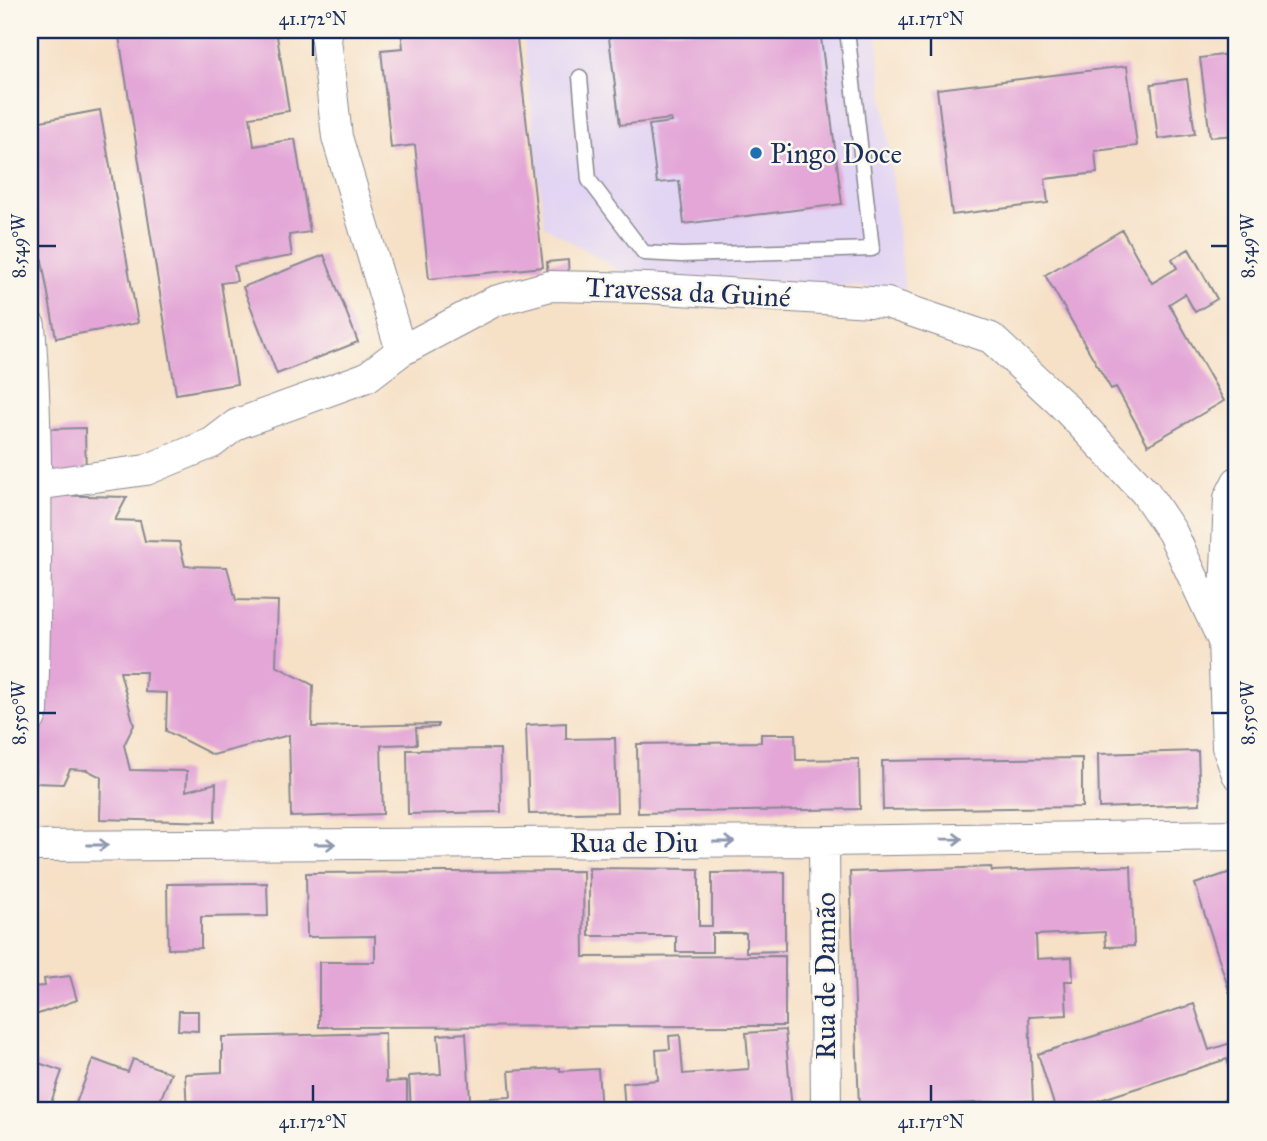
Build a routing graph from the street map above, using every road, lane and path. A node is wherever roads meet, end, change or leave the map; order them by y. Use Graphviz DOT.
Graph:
graph roads {
  1 [pos="328,30"];
  2 [pos="847,30"];
  3 [pos="580,77"];
  4 [pos="30,326"];
  5 [pos="401,351"];
  6 [pos="1237,482"];
  7 [pos="36,485"];
  8 [pos="1223,641"];
  9 [pos="30,719"];
  10 [pos="1237,774"];
  11 [pos="1237,835"];
  12 [pos="824,841"];
  13 [pos="30,846"];
  14 [pos="826,1111"];
  1 -- 5 [label="street"];
  2 -- 3 [label="lane"];
  4 -- 7 [label="street"];
  5 -- 7 [label="street, Travessa da Guiné"];
  5 -- 8 [label="street, Travessa da Guiné"];
  6 -- 8 [label="street"];
  7 -- 9 [label="street"];
  8 -- 10 [label="street"];
  12 -- 11 [label="street, Rua de Diu, one-way"];
  13 -- 12 [label="street, Rua de Diu, one-way"];
  12 -- 14 [label="street, Rua de Damão"];
}
